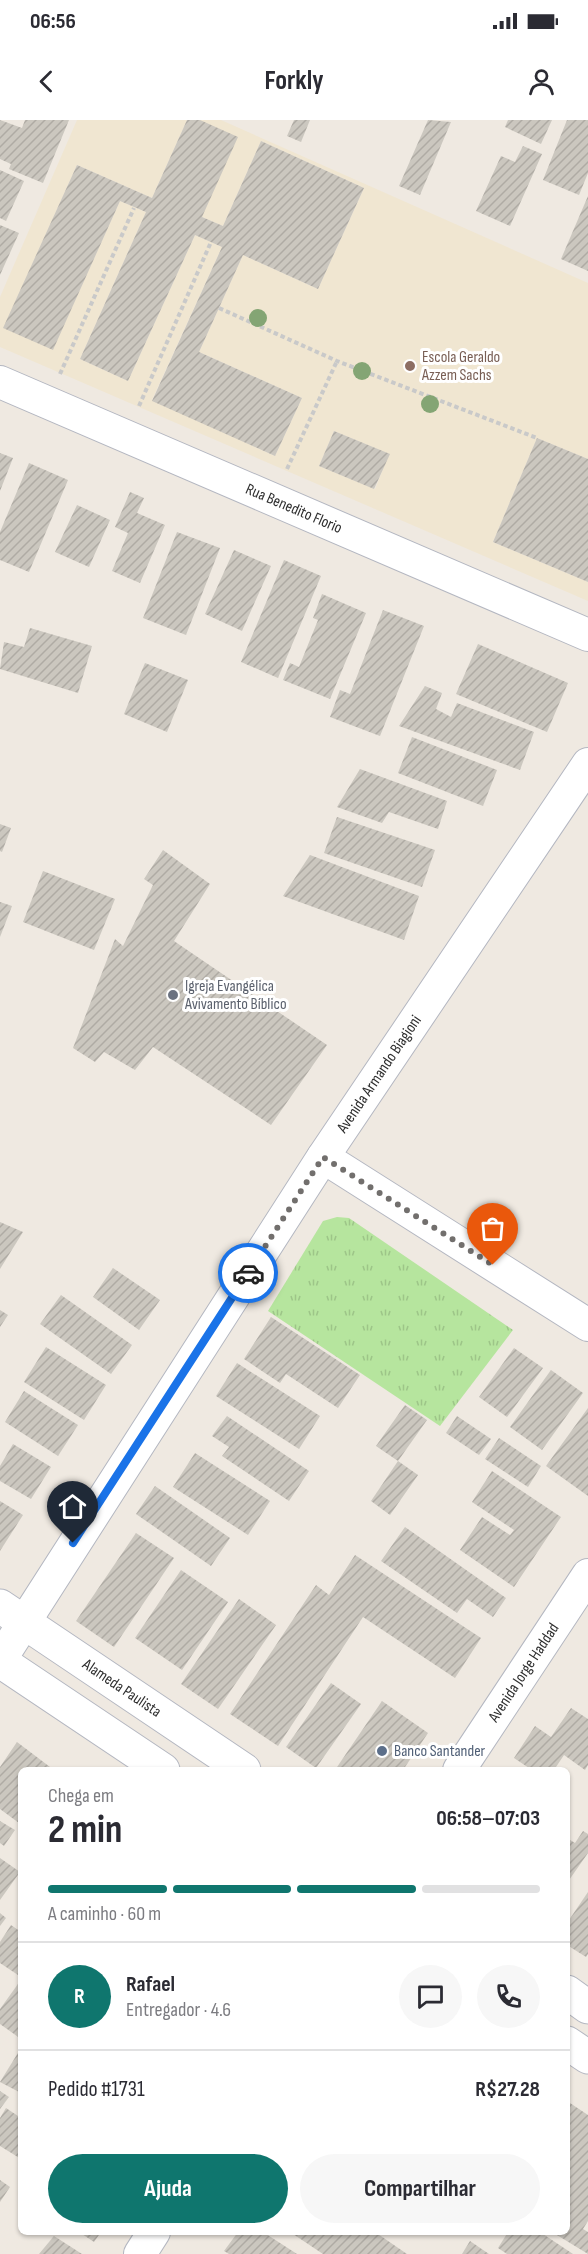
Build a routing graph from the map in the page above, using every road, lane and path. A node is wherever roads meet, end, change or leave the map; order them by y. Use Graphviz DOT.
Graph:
graph roads {
  1 [pos="134,208"];
  2 [pos="211,242"];
  3 [pos="219,308"];
  4 [pos="338,361"];
  5 [pos="60,374"];
  6 [pos="0,382"];
  7 [pos="138,408"];
  8 [pos="537,438"];
  9 [pos="286,472"];
  10 [pos="588,635"];
  11 [pos="588,764"];
  12 [pos="323,1157"];
  13 [pos="588,1325"];
  14 [pos="588,1575"];
  15 [pos="12,1613"];
  16 [pos="0,1660"];
  17 [pos="159,1767"];
  18 [pos="240,1767"];
  19 [pos="461,1767"];
  20 [pos="570,1994"];
  21 [pos="588,2007"];
  22 [pos="570,2045"];
  23 [pos="588,2057"];
  24 [pos="152,2235"];
  25 [pos="140,2254"];
  1 -- 5 [label="path"];
  2 -- 7 [label="path"];
  3 -- 4 [label="path"];
  4 -- 8 [label="path"];
  4 -- 9 [label="path"];
  6 -- 10 [label="street, Rua Benedito Florio"];
  11 -- 12 [label="street, Avenida Armando Biagioni"];
  12 -- 13 [label="street"];
  12 -- 15 [label="street, Avenida Armando Biagioni"];
  14 -- 19 [label="street, Avenida Jorge Haddad"];
  15 -- 16 [label="street, Avenida Armando Biagioni"];
  15 -- 18 [label="main road, Alameda Paulista"];
  16 -- 17 [label="main road"];
  20 -- 21 [label="main road"];
  22 -- 23 [label="main road"];
  24 -- 25 [label="street"];
}
